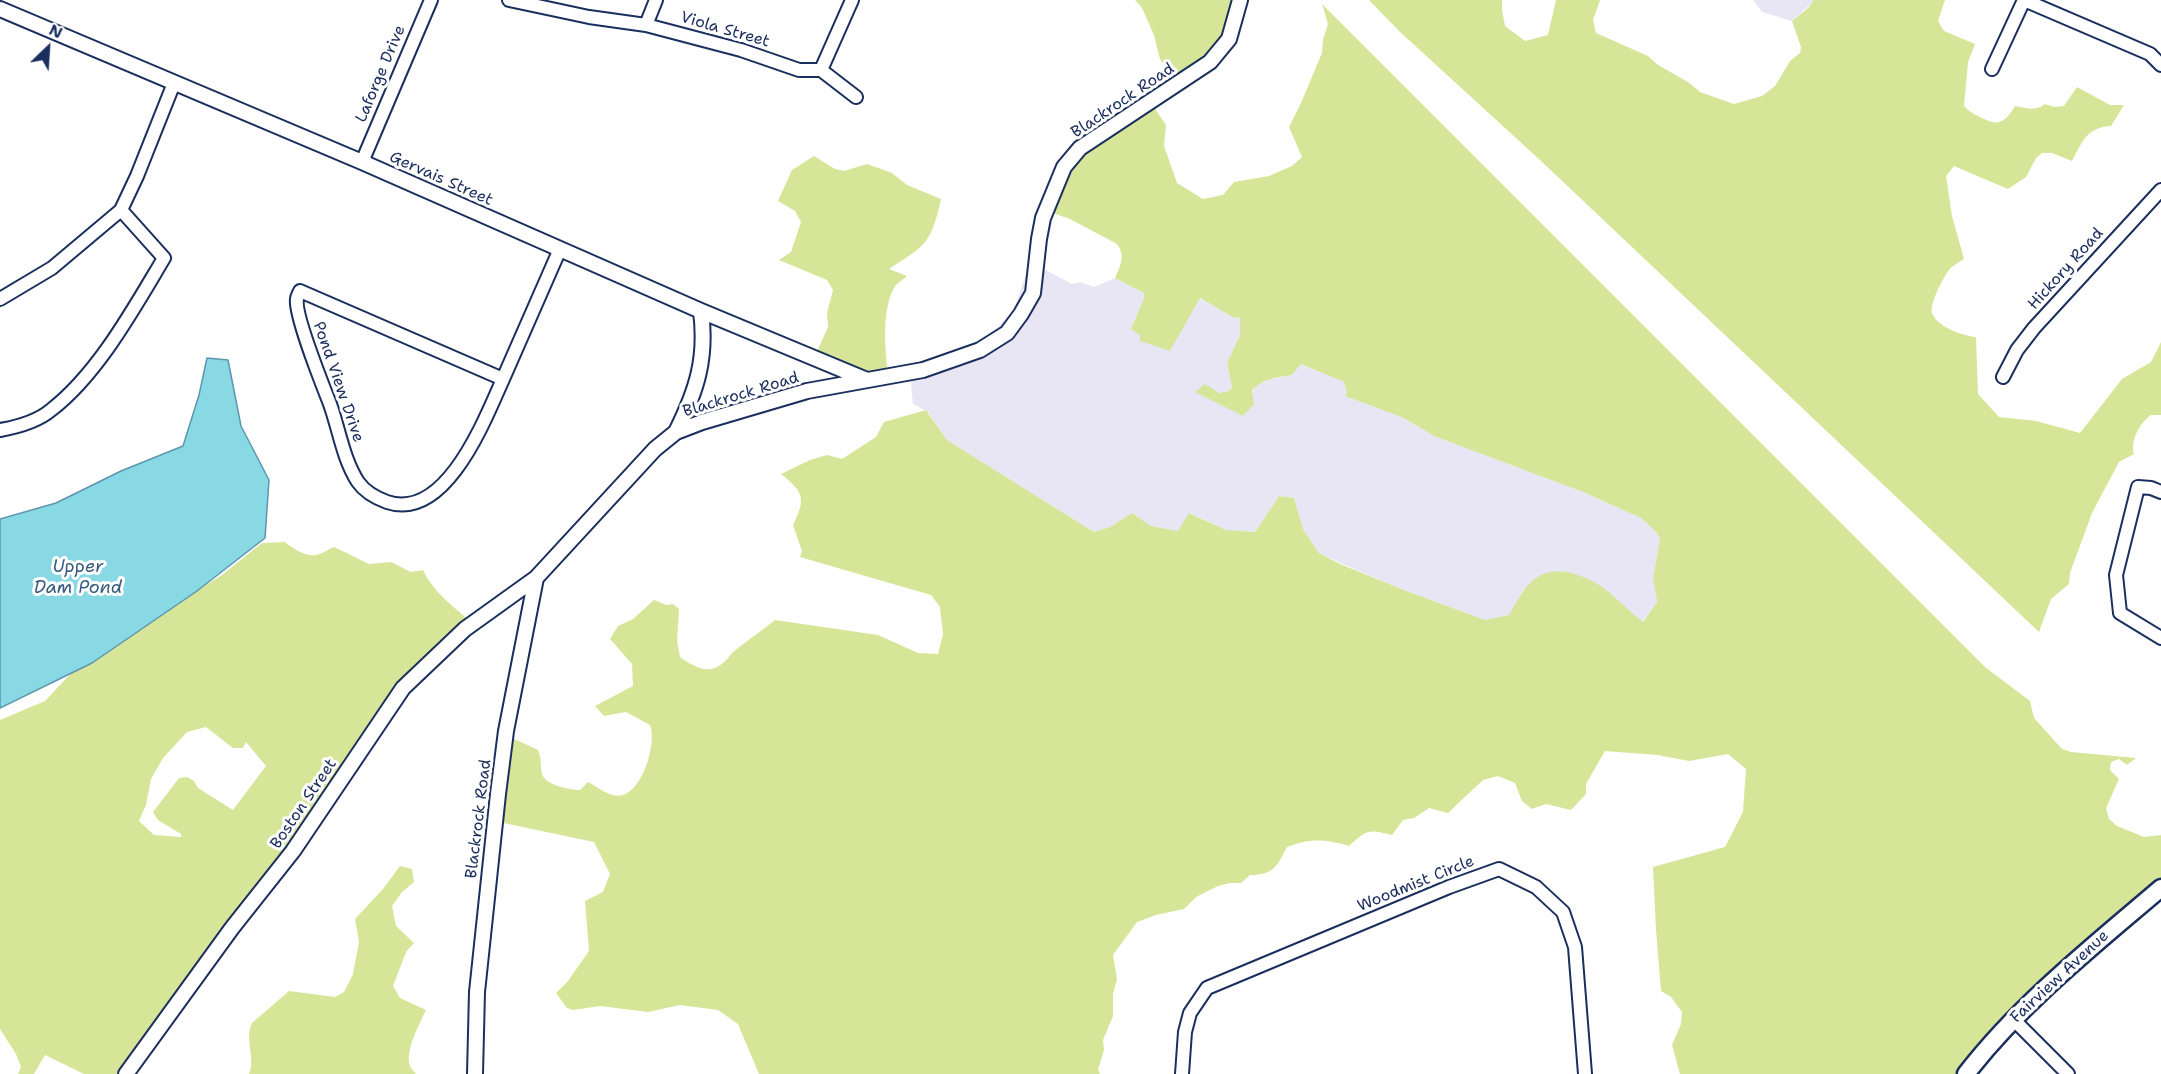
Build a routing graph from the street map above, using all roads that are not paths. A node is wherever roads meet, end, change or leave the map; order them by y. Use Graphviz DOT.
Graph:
graph roads {
  1 [pos="431,0"];
  2 [pos="510,0"];
  3 [pos="656,0"];
  4 [pos="852,0"];
  5 [pos="1240,0"];
  6 [pos="2024,0"];
  7 [pos="0,9"];
  8 [pos="646,25"];
  9 [pos="2161,65"];
  10 [pos="1992,69"];
  11 [pos="821,70"];
  12 [pos="174,83"];
  13 [pos="856,97"];
  14 [pos="362,162"];
  15 [pos="2161,190"];
  16 [pos="121,210"];
  17 [pos="560,249"];
  18 [pos="0,299"];
  19 [pos="701,311"];
  20 [pos="2003,377"];
  21 [pos="503,379"];
  22 [pos="867,380"];
  23 [pos="0,430"];
  24 [pos="676,432"];
  25 [pos="2161,492"];
  26 [pos="536,578"];
  27 [pos="2161,638"];
  28 [pos="2161,888"];
  29 [pos="2013,1019"];
  30 [pos="126,1074"];
  31 [pos="476,1074"];
  32 [pos="1182,1074"];
  33 [pos="1585,1074"];
  34 [pos="1966,1074"];
  35 [pos="2068,1074"];
  1 -- 14 [label="street, Laforge Drive"];
  2 -- 8 [label="street, Viola Street"];
  3 -- 8 [label="street"];
  4 -- 11 [label="street"];
  5 -- 22 [label="street, Blackrock Road"];
  6 -- 9 [label="street"];
  6 -- 10 [label="street"];
  7 -- 12 [label="street, Gervais Street"];
  8 -- 11 [label="street, Viola Street"];
  11 -- 13 [label="street"];
  12 -- 14 [label="street, Gervais Street"];
  12 -- 16 [label="street"];
  14 -- 17 [label="street, Gervais Street"];
  15 -- 20 [label="street, Hickory Road"];
  16 -- 18 [label="street"];
  16 -- 23 [label="street"];
  17 -- 19 [label="street, Gervais Street"];
  17 -- 21 [label="street, Pond View Drive"];
  19 -- 22 [label="street, Gervais Street"];
  19 -- 24 [label="street"];
  21 -- 21 [label="street, Pond View Drive"];
  22 -- 24 [label="street, Blackrock Road"];
  24 -- 26 [label="street, Blackrock Road"];
  25 -- 27 [label="street"];
  26 -- 30 [label="street, Boston Street"];
  26 -- 31 [label="street, Blackrock Road"];
  28 -- 29 [label="main road, Fairview Avenue"];
  29 -- 34 [label="main road, Fairview Avenue"];
  29 -- 35 [label="street"];
  32 -- 33 [label="street, Woodmist Circle"];
}
